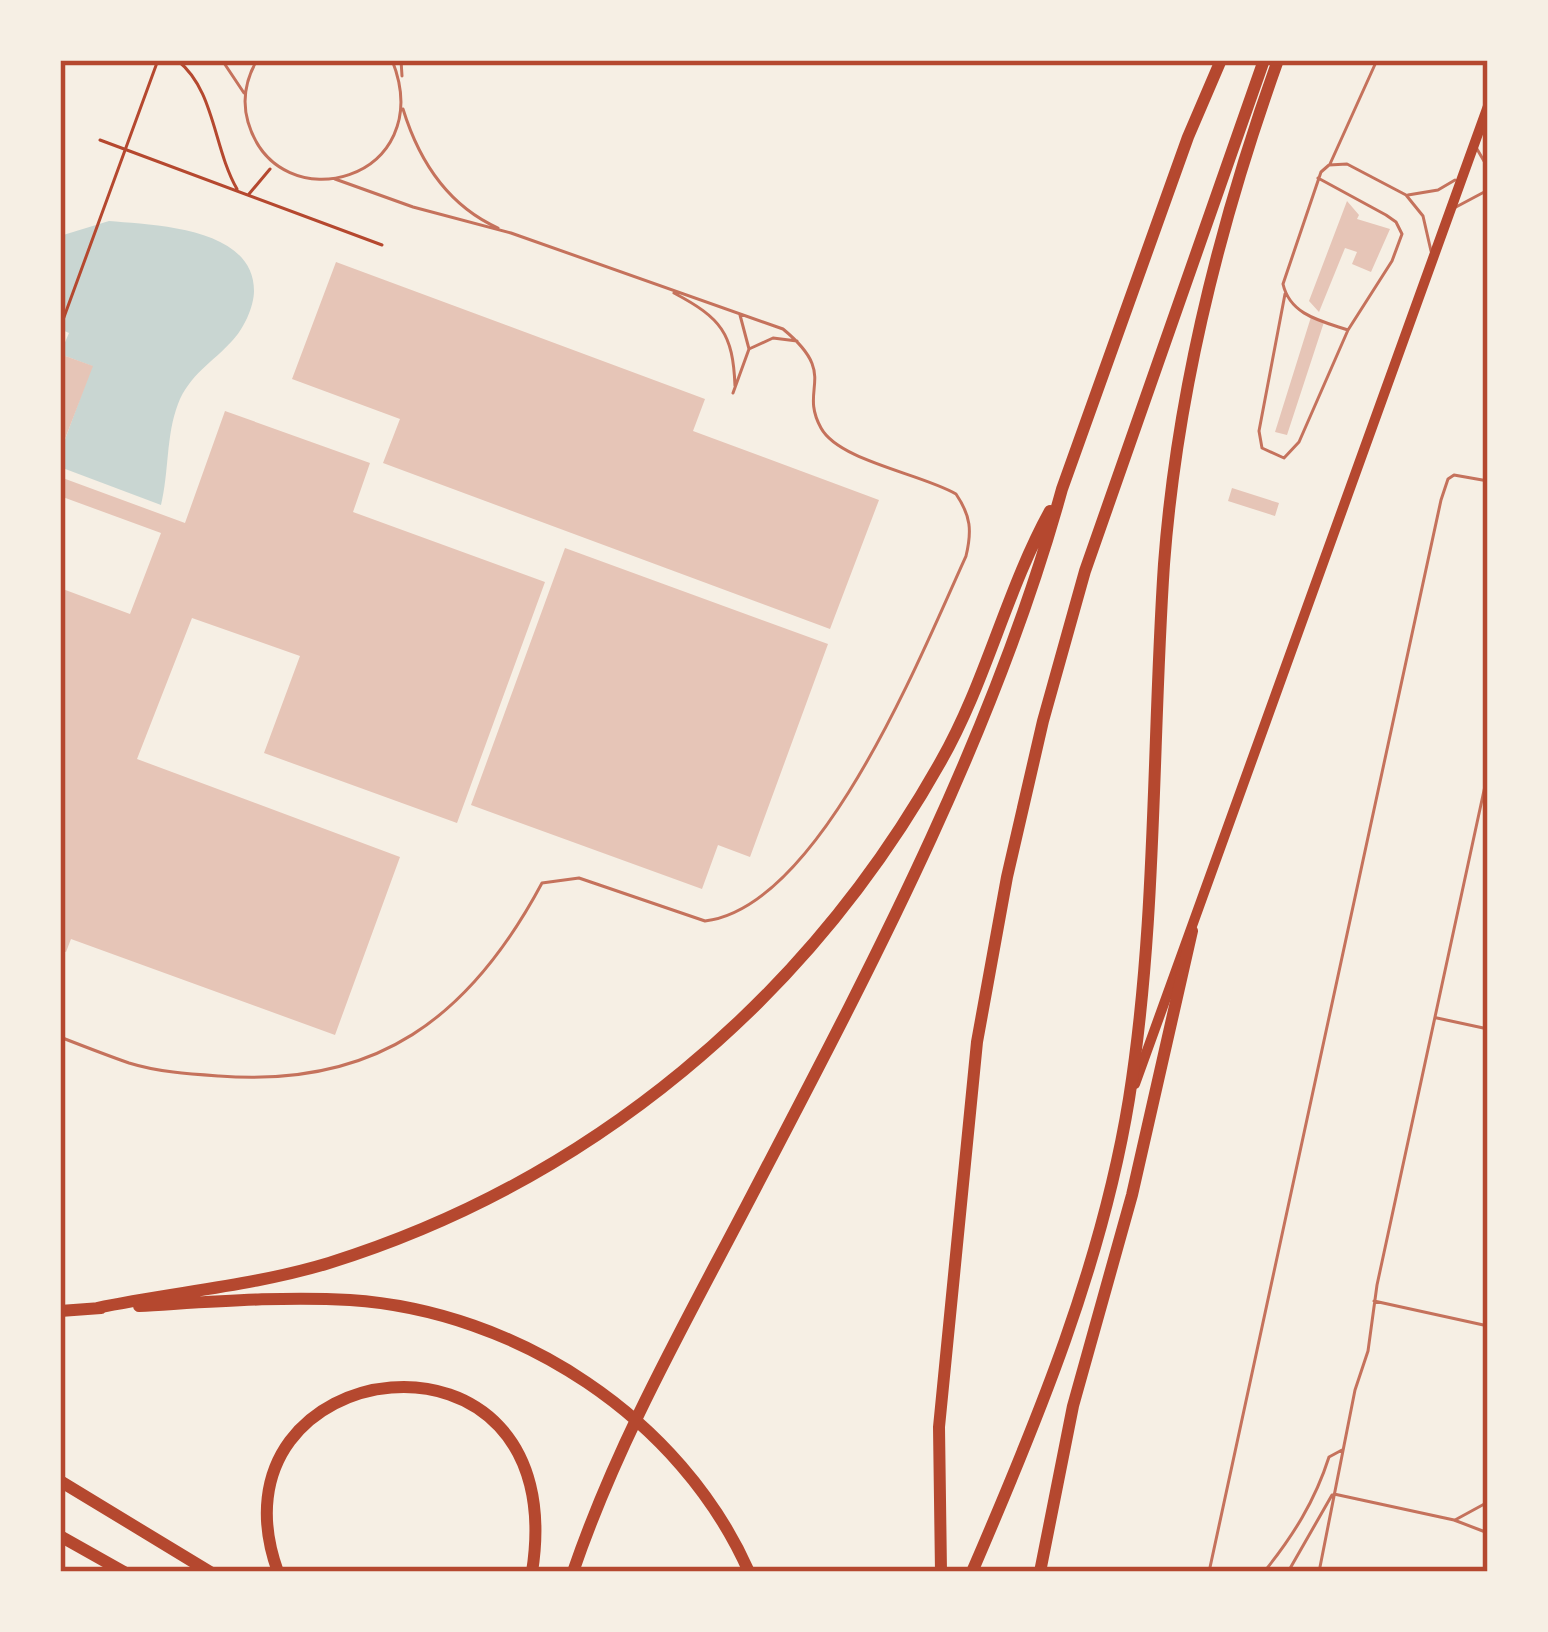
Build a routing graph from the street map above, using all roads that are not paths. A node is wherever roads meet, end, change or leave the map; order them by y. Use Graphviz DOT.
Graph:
graph roads {
  1 [pos="222,60"];
  2 [pos="257,60"];
  3 [pos="392,60"];
  4 [pos="401,60"];
  5 [pos="1221,60"];
  6 [pos="1264,60"];
  7 [pos="1278,60"];
  8 [pos="1377,60"];
  9 [pos="402,84"];
  10 [pos="245,96"];
  11 [pos="1488,106"];
  12 [pos="403,109"];
  13 [pos="1474,144"];
  14 [pos="1330,165"];
  15 [pos="1488,168"];
  16 [pos="1463,173"];
  17 [pos="1318,178"];
  18 [pos="335,179"];
  19 [pos="1488,190"];
  20 [pos="1406,195"];
  21 [pos="1450,212"];
  22 [pos="511,233"];
  23 [pos="1432,259"];
  24 [pos="662,287"];
  25 [pos="1285,294"];
  26 [pos="739,313"];
  27 [pos="1348,330"];
  28 [pos="798,341"];
  29 [pos="749,349"];
  30 [pos="735,386"];
  31 [pos="733,393"];
  32 [pos="1488,481"];
  33 [pos="1062,489"];
  34 [pos="1488,772"];
  35 [pos="1192,931"];
  36 [pos="1435,1018"];
  37 [pos="1488,1030"];
  38 [pos="60,1037"];
  39 [pos="1129,1098"];
  40 [pos="1374,1300"];
  41 [pos="97,1308"];
  42 [pos="60,1311"];
  43 [pos="1488,1326"];
  44 [pos="1342,1450"];
  45 [pos="60,1481"];
  46 [pos="1332,1494"];
  47 [pos="1488,1502"];
  48 [pos="1454,1520"];
  49 [pos="1488,1533"];
  50 [pos="60,1536"];
  51 [pos="973,1568"];
  52 [pos="124,1572"];
  53 [pos="210,1572"];
  54 [pos="278,1572"];
  55 [pos="532,1572"];
  56 [pos="573,1572"];
  57 [pos="749,1572"];
  58 [pos="941,1572"];
  59 [pos="1040,1572"];
  60 [pos="1209,1572"];
  61 [pos="1264,1572"];
  62 [pos="1288,1572"];
  63 [pos="1319,1572"];
  1 -- 10 [label="lane"];
  2 -- 10 [label="lane"];
  3 -- 9 [label="lane"];
  4 -- 9 [label="lane"];
  5 -- 33 [label="highway"];
  6 -- 58 [label="highway"];
  7 -- 39 [label="highway"];
  8 -- 14 [label="lane"];
  9 -- 12 [label="lane"];
  10 -- 18 [label="lane"];
  11 -- 13 [label="main road"];
  12 -- 18 [label="lane"];
  12 -- 22 [label="lane"];
  13 -- 15 [label="lane"];
  13 -- 16 [label="main road"];
  14 -- 17 [label="lane"];
  14 -- 20 [label="lane"];
  16 -- 20 [label="lane"];
  16 -- 21 [label="main road"];
  17 -- 25 [label="lane"];
  17 -- 27 [label="lane"];
  18 -- 22 [label="lane"];
  19 -- 21 [label="lane"];
  20 -- 23 [label="lane"];
  21 -- 23 [label="main road"];
  22 -- 24 [label="lane"];
  23 -- 35 [label="main road"];
  24 -- 26 [label="lane"];
  24 -- 30 [label="lane"];
  25 -- 27 [label="lane"];
  25 -- 27 [label="lane"];
  26 -- 28 [label="lane"];
  26 -- 29 [label="lane"];
  28 -- 29 [label="lane"];
  28 -- 38 [label="lane"];
  29 -- 30 [label="lane"];
  30 -- 31 [label="lane"];
  32 -- 60 [label="lane"];
  33 -- 41 [label="highway"];
  33 -- 56 [label="highway"];
  34 -- 36 [label="lane"];
  35 -- 39 [label="main road"];
  35 -- 59 [label="highway"];
  36 -- 37 [label="lane"];
  36 -- 40 [label="lane"];
  39 -- 51 [label="highway"];
  40 -- 43 [label="lane"];
  40 -- 44 [label="lane"];
  41 -- 42 [label="highway"];
  41 -- 57 [label="highway"];
  44 -- 46 [label="lane"];
  44 -- 61 [label="lane"];
  45 -- 53 [label="highway"];
  46 -- 48 [label="lane"];
  46 -- 62 [label="lane"];
  46 -- 63 [label="lane"];
  47 -- 48 [label="lane"];
  48 -- 49 [label="lane"];
  50 -- 52 [label="highway"];
  54 -- 55 [label="highway"];
}
